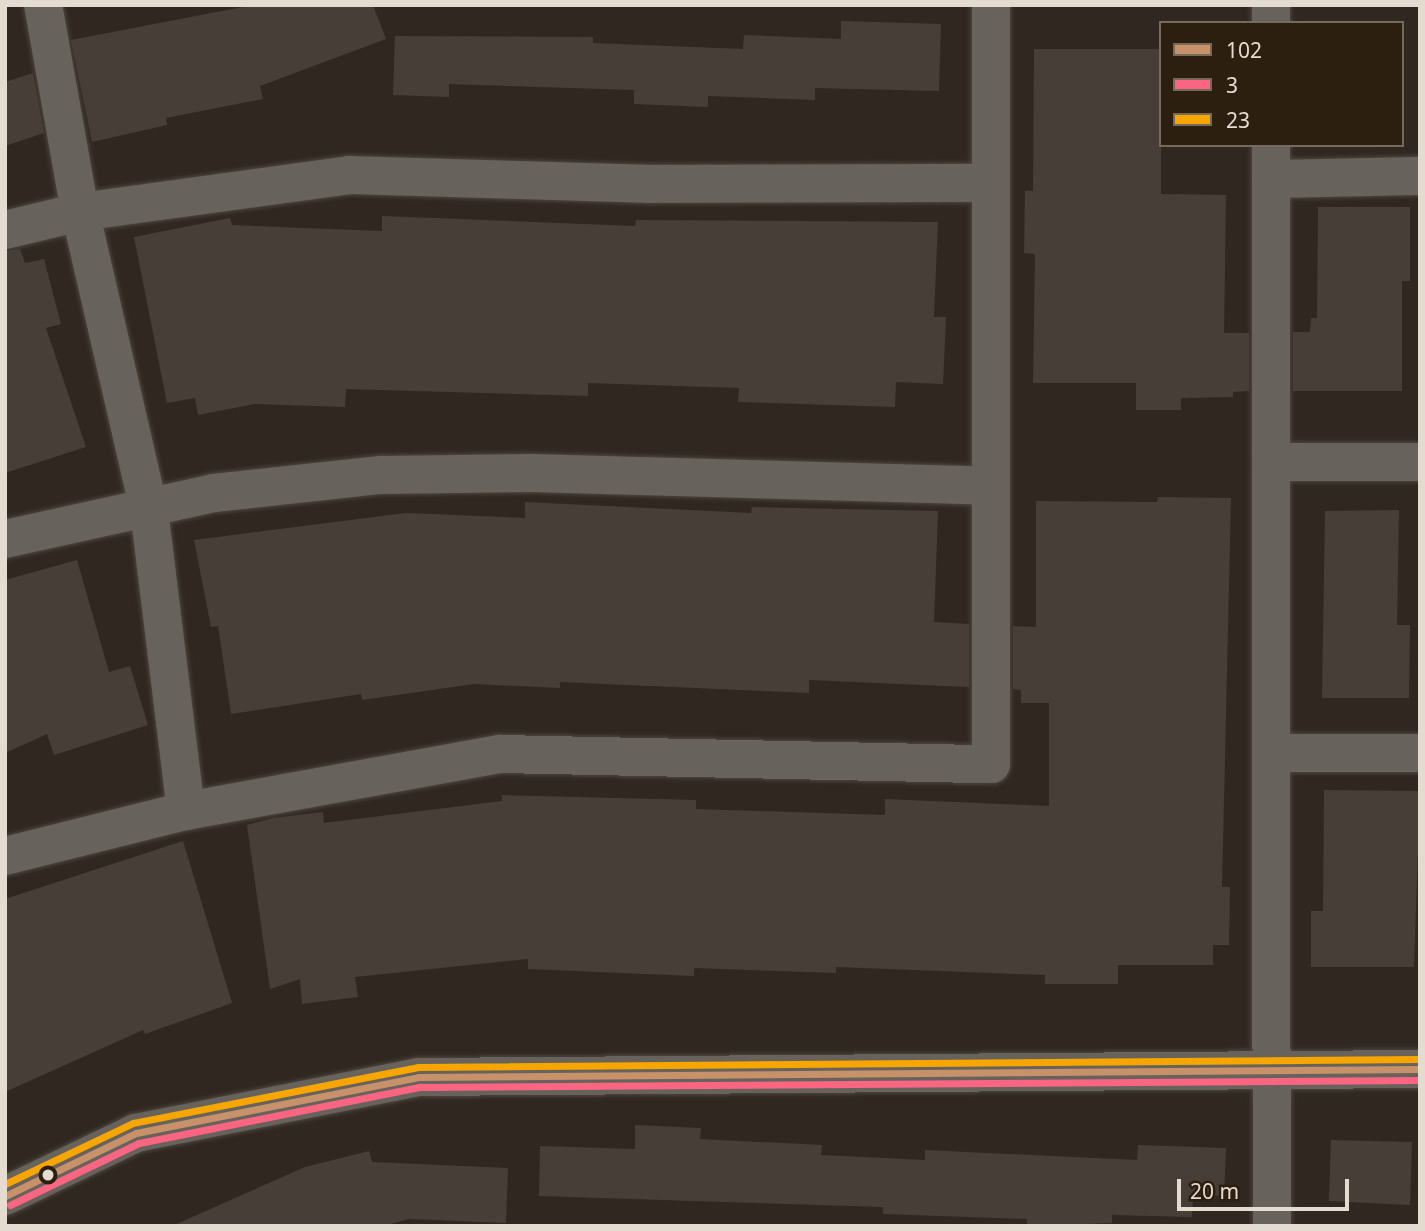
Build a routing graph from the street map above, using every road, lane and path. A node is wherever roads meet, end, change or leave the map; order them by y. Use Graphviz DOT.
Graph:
graph roads {
  1 [pos="43,5"];
  2 [pos="991,5"];
  3 [pos="1271,162"];
  4 [pos="1420,176"];
  5 [pos="991,183"];
  6 [pos="80,212"];
  7 [pos="5,230"];
  8 [pos="1271,462"];
  9 [pos="1420,463"];
  10 [pos="991,486"];
  11 [pos="149,510"];
  12 [pos="5,540"];
  13 [pos="1271,753"];
  14 [pos="1420,753"];
  15 [pos="186,811"];
  16 [pos="5,856"];
  17 [pos="1272,1069"];
  18 [pos="1420,1069"];
  19 [pos="5,1196"];
  20 [pos="1272,1226"];
  1 -- 6 [label="street"];
  2 -- 5 [label="street"];
  3 -- 4 [label="street"];
  3 -- 8 [label="street"];
  5 -- 6 [label="street"];
  5 -- 10 [label="street"];
  6 -- 7 [label="street"];
  6 -- 11 [label="street"];
  8 -- 9 [label="street"];
  8 -- 13 [label="street"];
  10 -- 11 [label="street"];
  10 -- 15 [label="street"];
  11 -- 12 [label="street"];
  11 -- 15 [label="street"];
  13 -- 14 [label="street"];
  13 -- 17 [label="street"];
  15 -- 16 [label="street"];
  17 -- 18 [label="street"];
  17 -- 19 [label="street"];
  17 -- 20 [label="street"];
}
